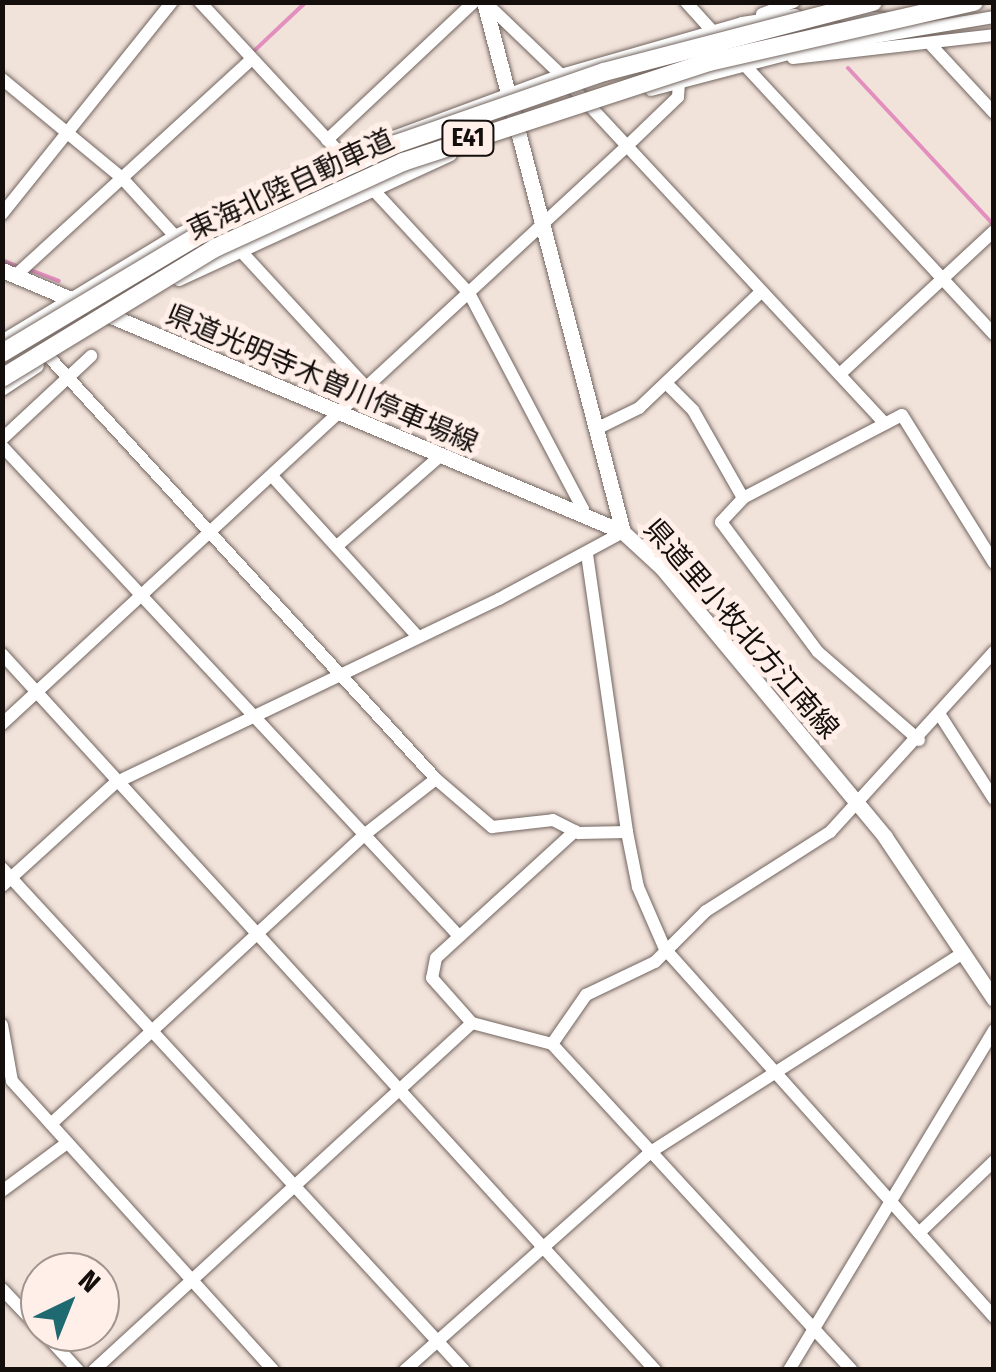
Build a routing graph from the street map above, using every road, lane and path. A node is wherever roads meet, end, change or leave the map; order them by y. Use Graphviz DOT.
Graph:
graph roads {
  1 [pos="172,2"];
  2 [pos="200,2"];
  3 [pos="474,2"];
  4 [pos="484,2"];
  5 [pos="686,2"];
  6 [pos="794,2"];
  7 [pos="873,2"];
  8 [pos="974,2"];
  9 [pos="994,17"];
  10 [pos="742,23"];
  11 [pos="952,25"];
  12 [pos="712,31"];
  13 [pos="994,35"];
  14 [pos="932,46"];
  15 [pos="766,58"];
  16 [pos="252,59"];
  17 [pos="743,64"];
  18 [pos="560,75"];
  19 [pos="2,78"];
  20 [pos="679,81"];
  21 [pos="509,92"];
  22 [pos="591,108"];
  23 [pos="994,114"];
  24 [pos="518,130"];
  25 [pos="68,133"];
  26 [pos="327,140"];
  27 [pos="626,147"];
  28 [pos="342,156"];
  29 [pos="122,178"];
  30 [pos="370,187"];
  31 [pos="2,214"];
  32 [pos="543,224"];
  33 [pos="994,231"];
  34 [pos="175,236"];
  35 [pos="239,249"];
  36 [pos="9,273"];
  37 [pos="942,278"];
  38 [pos="761,292"];
  39 [pos="469,293"];
  40 [pos="68,298"];
  41 [pos="114,317"];
  42 [pos="994,334"];
  43 [pos="2,341"];
  44 [pos="2,353"];
  45 [pos="92,356"];
  46 [pos="50,358"];
  47 [pos="840,374"];
  48 [pos="2,378"];
  49 [pos="68,379"];
  50 [pos="667,384"];
  51 [pos="367,388"];
  52 [pos="2,390"];
  53 [pos="339,415"];
  54 [pos="884,424"];
  55 [pos="598,428"];
  56 [pos="2,438"];
  57 [pos="2,446"];
  58 [pos="439,457"];
  59 [pos="273,477"];
  60 [pos="743,498"];
  61 [pos="581,516"];
  62 [pos="622,532"];
  63 [pos="207,535"];
  64 [pos="337,546"];
  65 [pos="587,554"];
  66 [pos="994,563"];
  67 [pos="141,596"];
  68 [pos="418,637"];
  69 [pos="994,652"];
  70 [pos="2,654"];
  71 [pos="340,672"];
  72 [pos="37,692"];
  73 [pos="251,713"];
  74 [pos="940,715"];
  75 [pos="2,724"];
  76 [pos="919,740"];
  77 [pos="436,779"];
  78 [pos="115,783"];
  79 [pos="994,799"];
  80 [pos="858,804"];
  81 [pos="576,831"];
  82 [pos="627,832"];
  83 [pos="364,835"];
  84 [pos="5,877"];
  85 [pos="256,936"];
  86 [pos="459,936"];
  87 [pos="664,949"];
  88 [pos="963,953"];
  89 [pos="994,999"];
  90 [pos="472,1023"];
  91 [pos="2,1025"];
  92 [pos="994,1030"];
  93 [pos="150,1031"];
  94 [pos="552,1044"];
  95 [pos="773,1074"];
  96 [pos="401,1087"];
  97 [pos="51,1124"];
  98 [pos="67,1143"];
  99 [pos="648,1153"];
  100 [pos="994,1161"];
  101 [pos="294,1187"];
  102 [pos="2,1190"];
  103 [pos="892,1203"];
  104 [pos="918,1234"];
  105 [pos="543,1242"];
  106 [pos="191,1281"];
  107 [pos="2,1289"];
  108 [pos="20,1308"];
  109 [pos="994,1317"];
  110 [pos="814,1328"];
  111 [pos="437,1341"];
  112 [pos="94,1370"];
  113 [pos="273,1370"];
  114 [pos="405,1370"];
  115 [pos="464,1370"];
  116 [pos="656,1370"];
  117 [pos="789,1370"];
  118 [pos="852,1370"];
  1 -- 25 [label="street"];
  2 -- 16 [label="street"];
  3 -- 26 [label="street"];
  4 -- 18 [label="street"];
  4 -- 21 [label="main road, 県道里小牧北方江南線"];
  5 -- 12 [label="street"];
  6 -- 10 [label="street"];
  7 -- 44 [label="highway, 東海北陸自動車道 / E41, bridge"];
  8 -- 48 [label="highway, 東海北陸自動車道 / E41, bridge"];
  9 -- 11 [label="street"];
  10 -- 11 [label="street"];
  10 -- 12 [label="street"];
  11 -- 15 [label="street"];
  12 -- 17 [label="street"];
  12 -- 18 [label="street"];
  13 -- 14 [label="street"];
  14 -- 15 [label="street"];
  14 -- 23 [label="street"];
  15 -- 17 [label="street"];
  16 -- 26 [label="street"];
  16 -- 29 [label="street"];
  17 -- 20 [label="street"];
  17 -- 37 [label="street"];
  18 -- 21 [label="street"];
  18 -- 22 [label="street"];
  19 -- 25 [label="street"];
  20 -- 22 [label="street"];
  20 -- 27 [label="street"];
  21 -- 24 [label="main road, 県道里小牧北方江南線"];
  21 -- 28 [label="street"];
  22 -- 24 [label="street"];
  22 -- 27 [label="street"];
  24 -- 30 [label="street"];
  24 -- 32 [label="main road, 県道里小牧北方江南線"];
  25 -- 29 [label="street"];
  25 -- 31 [label="street"];
  26 -- 28 [label="street"];
  27 -- 32 [label="street"];
  27 -- 38 [label="street"];
  28 -- 30 [label="street"];
  28 -- 34 [label="street"];
  29 -- 34 [label="street"];
  29 -- 36 [label="street"];
  30 -- 35 [label="street"];
  30 -- 39 [label="street"];
  32 -- 39 [label="street"];
  32 -- 55 [label="main road, 県道里小牧北方江南線"];
  33 -- 37 [label="street"];
  34 -- 40 [label="street"];
  35 -- 41 [label="street"];
  35 -- 51 [label="street"];
  36 -- 40 [label="main road, 県道光明寺木曽川停車場線"];
  37 -- 42 [label="street"];
  37 -- 47 [label="street"];
  38 -- 47 [label="street"];
  38 -- 50 [label="street"];
  39 -- 51 [label="street"];
  39 -- 61 [label="street"];
  40 -- 41 [label="main road, 県道光明寺木曽川停車場線"];
  40 -- 43 [label="street"];
  41 -- 46 [label="street"];
  41 -- 53 [label="main road, 県道光明寺木曽川停車場線"];
  45 -- 49 [label="street"];
  46 -- 49 [label="street"];
  46 -- 52 [label="street"];
  47 -- 54 [label="street"];
  49 -- 56 [label="street"];
  49 -- 63 [label="street"];
  50 -- 55 [label="street"];
  50 -- 60 [label="street"];
  51 -- 53 [label="street"];
  53 -- 58 [label="main road, 県道光明寺木曽川停車場線"];
  53 -- 59 [label="street"];
  54 -- 60 [label="street"];
  54 -- 66 [label="street"];
  55 -- 62 [label="main road, 県道里小牧北方江南線"];
  57 -- 67 [label="street"];
  58 -- 61 [label="main road, 県道光明寺木曽川停車場線"];
  58 -- 64 [label="street"];
  59 -- 63 [label="street"];
  59 -- 64 [label="street"];
  60 -- 76 [label="street"];
  61 -- 62 [label="main road, 県道光明寺木曽川停車場線"];
  62 -- 65 [label="street"];
  62 -- 80 [label="main road, 県道里小牧北方江南線"];
  63 -- 67 [label="street"];
  63 -- 71 [label="street"];
  64 -- 68 [label="street"];
  65 -- 68 [label="street"];
  65 -- 82 [label="street"];
  67 -- 72 [label="street"];
  67 -- 73 [label="street"];
  68 -- 71 [label="street"];
  69 -- 74 [label="street"];
  70 -- 72 [label="street"];
  71 -- 73 [label="street"];
  71 -- 77 [label="street"];
  72 -- 75 [label="street"];
  72 -- 78 [label="street"];
  73 -- 78 [label="street"];
  73 -- 83 [label="street"];
  74 -- 76 [label="street"];
  74 -- 79 [label="street"];
  76 -- 80 [label="street"];
  77 -- 81 [label="street"];
  77 -- 83 [label="street"];
  78 -- 84 [label="street"];
  78 -- 85 [label="street"];
  80 -- 87 [label="street"];
  80 -- 88 [label="main road, 県道里小牧北方江南線"];
  81 -- 82 [label="street"];
  81 -- 86 [label="street"];
  82 -- 87 [label="street"];
  83 -- 85 [label="street"];
  83 -- 86 [label="street"];
  84 -- 93 [label="street"];
  85 -- 93 [label="street"];
  85 -- 96 [label="street"];
  86 -- 90 [label="street"];
  87 -- 94 [label="street"];
  87 -- 95 [label="street"];
  88 -- 89 [label="main road, 県道里小牧北方江南線"];
  88 -- 95 [label="street"];
  90 -- 94 [label="street"];
  90 -- 96 [label="street"];
  91 -- 97 [label="street"];
  92 -- 103 [label="street"];
  93 -- 97 [label="street"];
  93 -- 101 [label="street"];
  94 -- 99 [label="street"];
  95 -- 99 [label="street"];
  95 -- 103 [label="street"];
  96 -- 101 [label="street"];
  96 -- 105 [label="street"];
  97 -- 98 [label="street"];
  98 -- 102 [label="street"];
  98 -- 106 [label="street"];
  99 -- 105 [label="street"];
  99 -- 110 [label="street"];
  100 -- 104 [label="street"];
  101 -- 106 [label="street"];
  101 -- 111 [label="street"];
  103 -- 104 [label="street"];
  103 -- 110 [label="street"];
  104 -- 109 [label="street"];
  105 -- 111 [label="street"];
  105 -- 116 [label="street"];
  106 -- 112 [label="street"];
  106 -- 113 [label="street"];
  107 -- 108 [label="street"];
  110 -- 117 [label="street"];
  110 -- 118 [label="street"];
  111 -- 114 [label="street"];
  111 -- 115 [label="street"];
}
